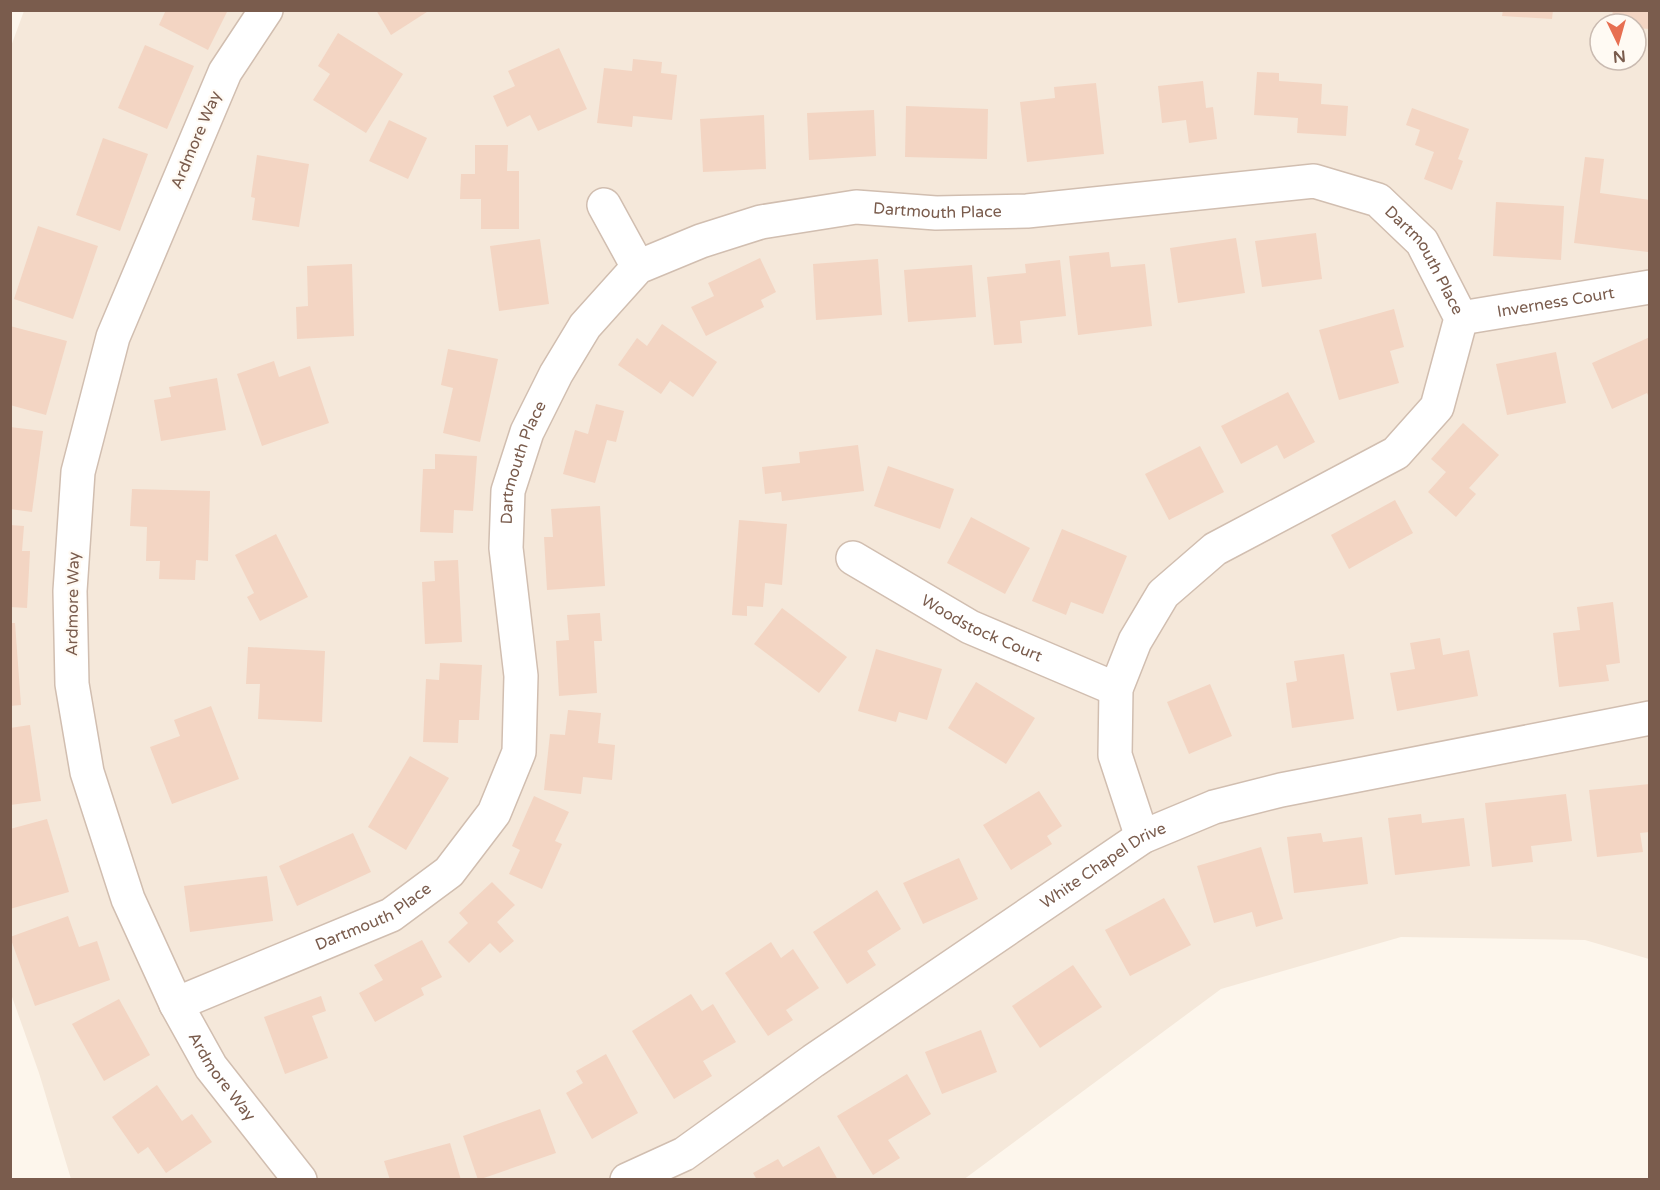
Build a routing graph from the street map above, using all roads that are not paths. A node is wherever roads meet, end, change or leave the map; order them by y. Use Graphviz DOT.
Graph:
graph roads {
  1 [pos="266,10"];
  2 [pos="604,205"];
  3 [pos="638,267"];
  4 [pos="1650,287"];
  5 [pos="1461,318"];
  6 [pos="853,558"];
  7 [pos="1116,689"];
  8 [pos="1650,718"];
  9 [pos="1142,837"];
  10 [pos="176,1004"];
  11 [pos="300,1179"];
  12 [pos="627,1179"];
  1 -- 10 [label="street, Ardmore Way"];
  2 -- 3 [label="street"];
  3 -- 5 [label="street, Dartmouth Place"];
  3 -- 10 [label="street, Dartmouth Place"];
  4 -- 5 [label="street, Inverness Court"];
  5 -- 7 [label="street, Dartmouth Place"];
  6 -- 7 [label="street, Woodstock Court"];
  7 -- 9 [label="street, Dartmouth Place"];
  8 -- 9 [label="street, White Chapel Drive"];
  9 -- 12 [label="street, White Chapel Drive"];
  10 -- 11 [label="street, Ardmore Way"];
}
